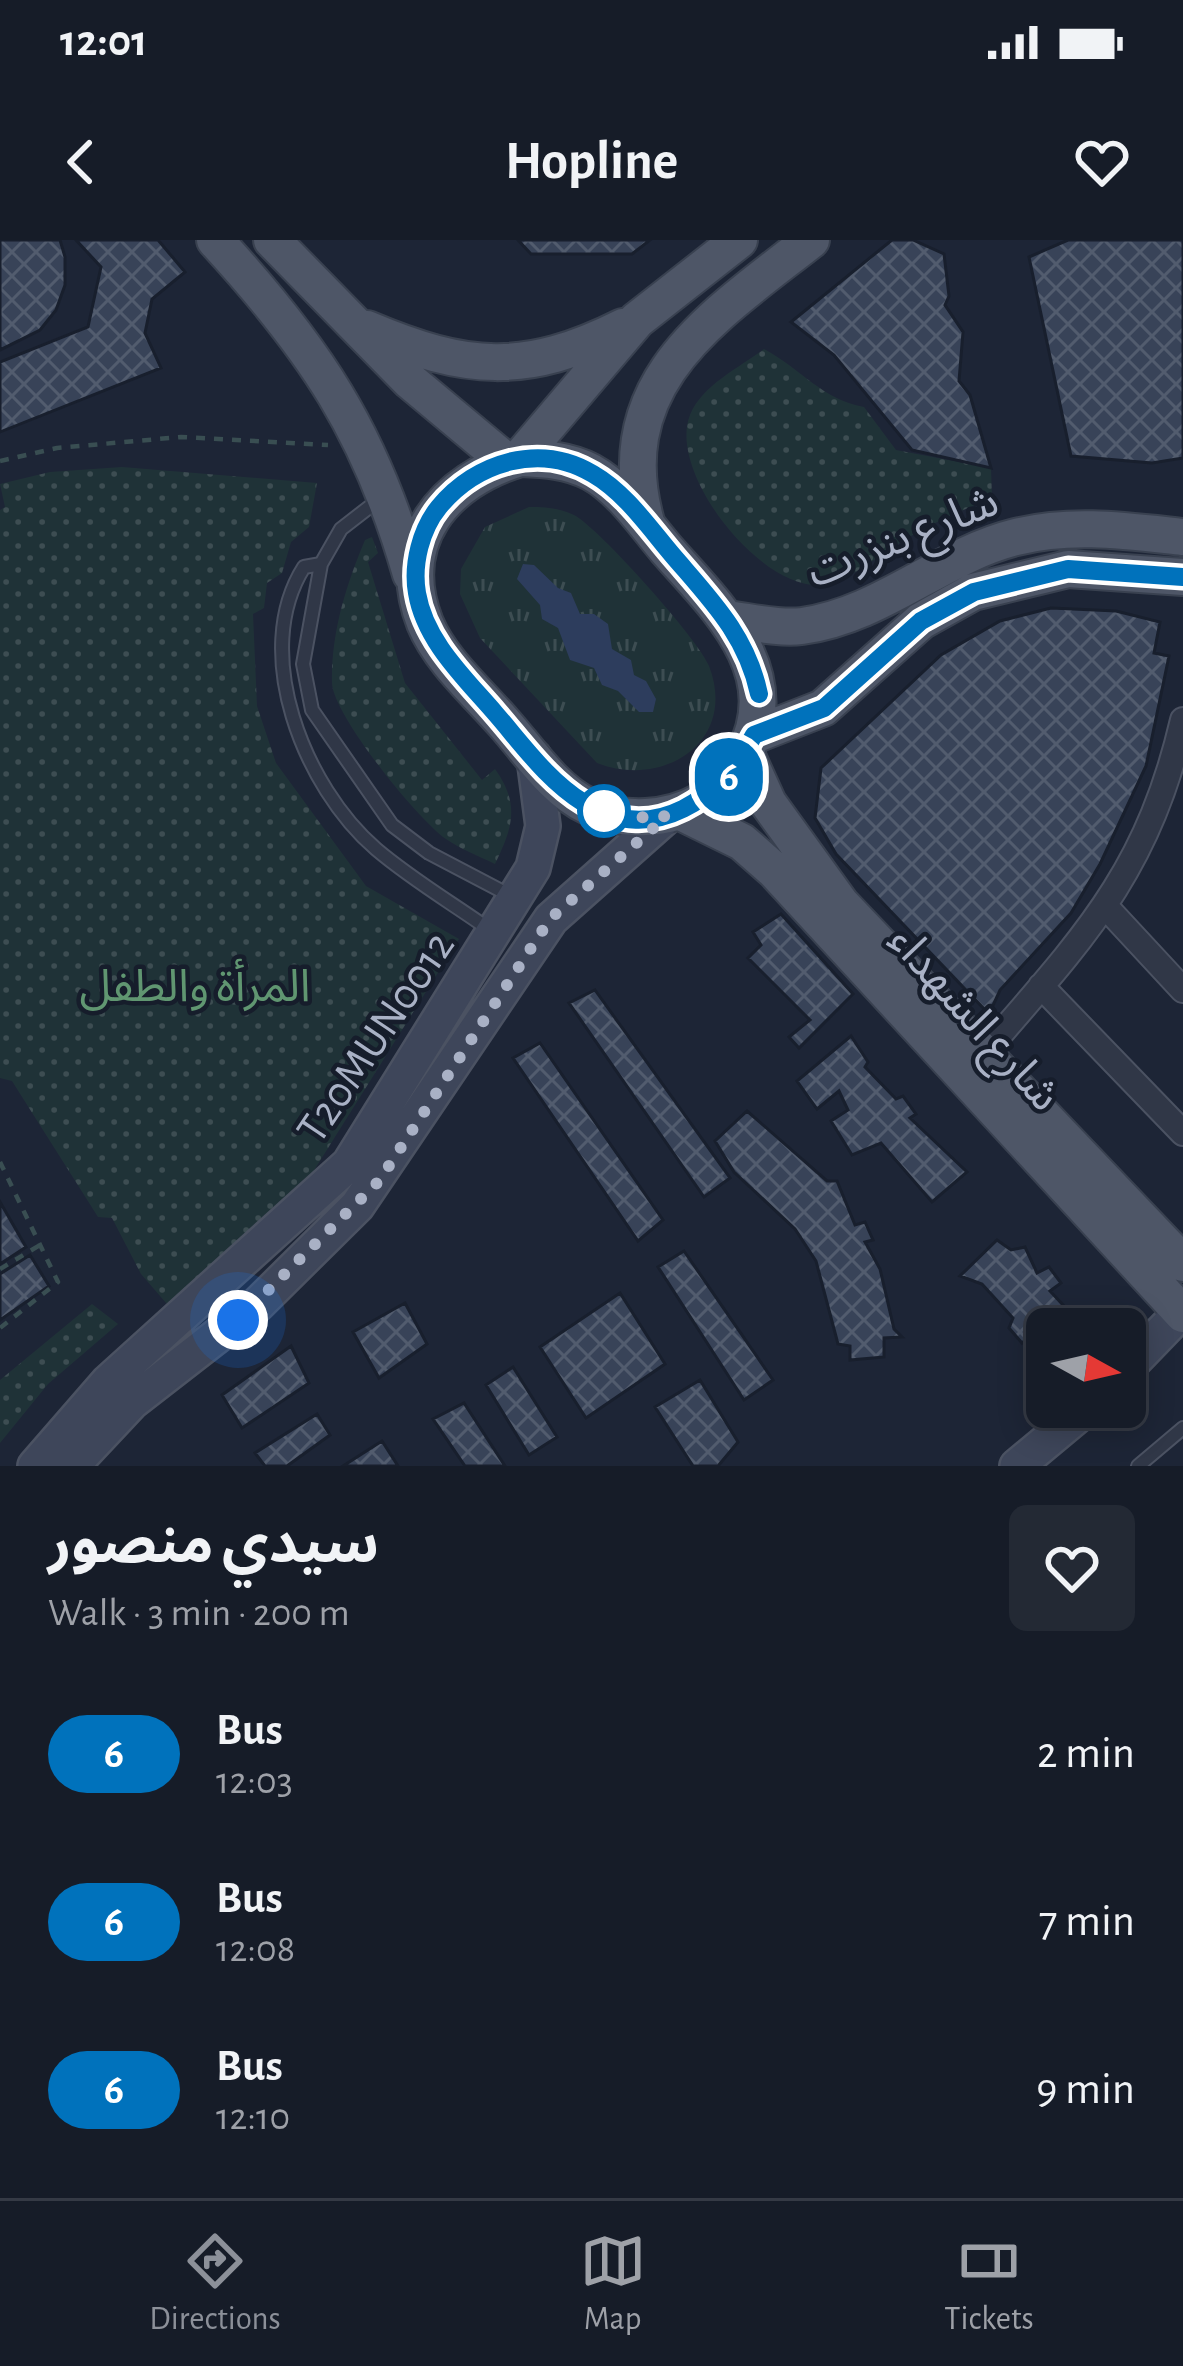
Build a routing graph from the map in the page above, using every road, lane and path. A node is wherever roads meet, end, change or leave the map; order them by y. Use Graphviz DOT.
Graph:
graph roads {
  1 [pos="215,240"];
  2 [pos="272,240"];
  3 [pos="739,240"];
  4 [pos="811,240"];
  5 [pos="637,320"];
  6 [pos="350,322"];
  7 [pos="362,440"];
  8 [pos="513,460"];
  9 [pos="0,461"];
  10 [pos="387,494"];
  11 [pos="646,526"];
  12 [pos="1183,537"];
  13 [pos="320,564"];
  14 [pos="1183,577"];
  15 [pos="416,590"];
  16 [pos="728,620"];
  17 [pos="1183,720"];
  18 [pos="750,744"];
  19 [pos="534,757"];
  20 [pos="1176,792"];
  21 [pos="673,813"];
  22 [pos="518,899"];
  23 [pos="1106,907"];
  24 [pos="496,934"];
  25 [pos="1041,986"];
  26 [pos="1183,990"];
  27 [pos="982,1054"];
  28 [pos="1183,1133"];
  29 [pos="0,1162"];
  30 [pos="40,1245"];
  31 [pos="1183,1263"];
  32 [pos="0,1269"];
  33 [pos="199,1304"];
  34 [pos="1182,1312"];
  35 [pos="0,1328"];
  36 [pos="218,1335"];
  37 [pos="1146,1349"];
  38 [pos="1063,1428"];
  39 [pos="1183,1428"];
  40 [pos="35,1466"];
  41 [pos="72,1466"];
  42 [pos="1018,1466"];
  43 [pos="1138,1466"];
  1 -- 7 [label="main road"];
  2 -- 6 [label="main road"];
  3 -- 5 [label="main road"];
  4 -- 11 [label="main road"];
  5 -- 6 [label="main road"];
  5 -- 8 [label="main road"];
  6 -- 8 [label="main road"];
  7 -- 9 [label="path"];
  7 -- 10 [label="main road"];
  8 -- 11 [label="main road"];
  8 -- 15 [label="main road"];
  10 -- 13 [label="lane"];
  10 -- 15 [label="main road"];
  11 -- 16 [label="main road"];
  12 -- 16 [label="main road, شارع بنزرت"];
  13 -- 22 [label="lane"];
  13 -- 24 [label="lane"];
  14 -- 18 [label="main road, شارع بنزرت"];
  15 -- 19 [label="main road"];
  16 -- 18 [label="main road"];
  17 -- 20 [label="street"];
  18 -- 21 [label="main road"];
  18 -- 27 [label="main road, شارع الشهداء"];
  19 -- 21 [label="main road"];
  19 -- 22 [label="main road, T20MUN0012"];
  20 -- 23 [label="street"];
  21 -- 34 [label="main road, شارع الشهداء"];
  21 -- 36 [label="main road, T20MUN0012"];
  22 -- 24 [label="main road, T20MUN0012"];
  23 -- 25 [label="street"];
  23 -- 26 [label="street"];
  24 -- 33 [label="main road, T20MUN0012"];
  25 -- 27 [label="street"];
  25 -- 28 [label="street"];
  27 -- 31 [label="main road, شارع الشهداء"];
  29 -- 30 [label="path"];
  30 -- 32 [label="path"];
  30 -- 35 [label="path"];
  33 -- 36 [label="main road"];
  33 -- 40 [label="main road, T20MUN0012"];
  34 -- 37 [label="main road"];
  36 -- 41 [label="main road, T20MUN0012"];
  38 -- 42 [label="main road"];
  39 -- 43 [label="lane"];
}
